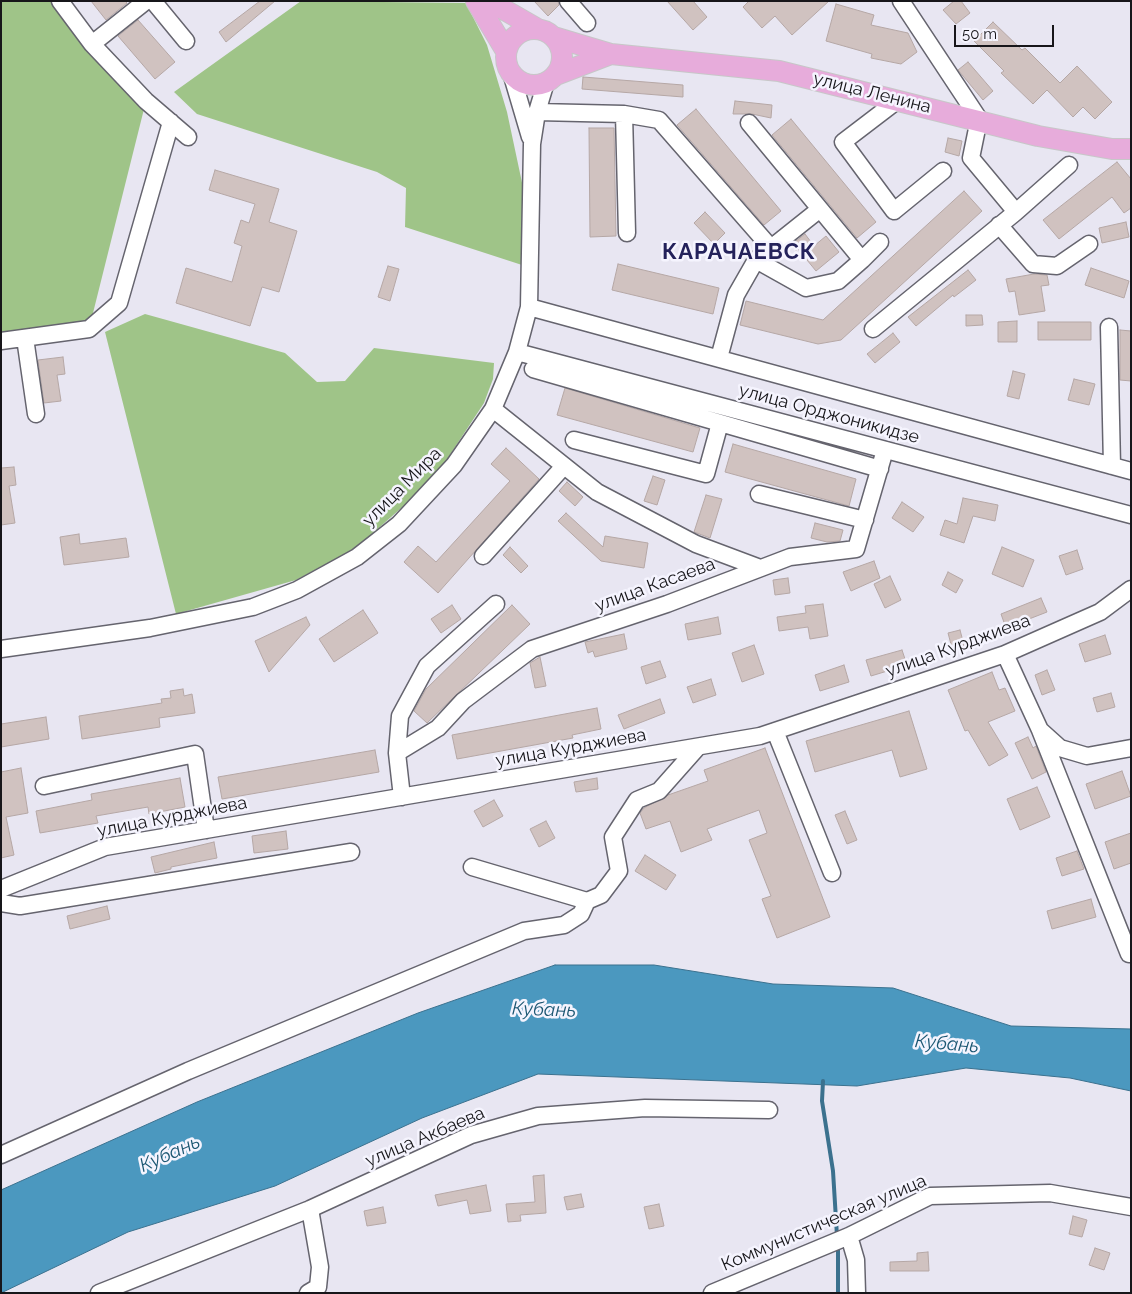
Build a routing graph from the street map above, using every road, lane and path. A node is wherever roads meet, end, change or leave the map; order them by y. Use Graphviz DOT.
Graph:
graph roads {
  1 [pos="60,1"];
  2 [pos="146,1"];
  3 [pos="153,1"];
  4 [pos="476,1"];
  5 [pos="489,1"];
  6 [pos="568,1"];
  7 [pos="901,1"];
  8 [pos="587,23"];
  9 [pos="536,28"];
  10 [pos="554,36"];
  11 [pos="186,41"];
  12 [pos="92,44"];
  13 [pos="506,51"];
  14 [pos="611,54"];
  15 [pos="512,76"];
  16 [pos="551,79"];
  17 [pos="898,100"];
  18 [pos="537,112"];
  19 [pos="624,114"];
  20 [pos="979,120"];
  21 [pos="171,122"];
  22 [pos="749,123"];
  23 [pos="188,137"];
  24 [pos="532,144"];
  25 [pos="1131,148"];
  26 [pos="1069,165"];
  27 [pos="943,171"];
  28 [pos="820,209"];
  29 [pos="1016,212"];
  30 [pos="999,225"];
  31 [pos="627,233"];
  32 [pos="880,242"];
  33 [pos="1089,244"];
  34 [pos="771,248"];
  35 [pos="756,260"];
  36 [pos="862,260"];
  37 [pos="530,306"];
  38 [pos="1109,327"];
  39 [pos="873,328"];
  40 [pos="25,338"];
  41 [pos="1,341"];
  42 [pos="517,352"];
  43 [pos="718,358"];
  44 [pos="533,369"];
  45 [pos="493,409"];
  46 [pos="36,414"];
  47 [pos="720,423"];
  48 [pos="574,440"];
  49 [pos="886,450"];
  50 [pos="564,466"];
  51 [pos="1112,466"];
  52 [pos="880,469"];
  53 [pos="1131,471"];
  54 [pos="759,494"];
  55 [pos="1131,515"];
  56 [pos="865,520"];
  57 [pos="483,556"];
  58 [pos="760,568"];
  59 [pos="1131,589"];
  60 [pos="496,604"];
  61 [pos="1,649"];
  62 [pos="1005,654"];
  63 [pos="1040,730"];
  64 [pos="775,731"];
  65 [pos="698,747"];
  66 [pos="1131,748"];
  67 [pos="397,753"];
  68 [pos="44,786"];
  69 [pos="402,797"];
  70 [pos="206,830"];
  71 [pos="351,852"];
  72 [pos="472,867"];
  73 [pos="832,873"];
  74 [pos="1,889"];
  75 [pos="587,901"];
  76 [pos="1,903"];
  77 [pos="1129,954"];
  78 [pos="770,1110"];
  79 [pos="1,1155"];
  80 [pos="1131,1207"];
  81 [pos="310,1209"];
  82 [pos="849,1236"];
  83 [pos="99,1293"];
  84 [pos="308,1293"];
  85 [pos="712,1293"];
  86 [pos="857,1293"];
  1 -- 12 [label="street"];
  2 -- 12 [label="street"];
  3 -- 11 [label="street"];
  4 -- 13 [label="main road"];
  5 -- 9 [label="main road"];
  6 -- 8 [label="street"];
  7 -- 20 [label="street"];
  9 -- 10 [label="main road"];
  9 -- 13 [label="main road"];
  10 -- 14 [label="main road, улица Ленина"];
  10 -- 16 [label="main road"];
  12 -- 21 [label="street"];
  13 -- 15 [label="main road"];
  14 -- 16 [label="main road, улица Ленина"];
  14 -- 17 [label="main road, улица Ленина"];
  15 -- 16 [label="main road"];
  15 -- 24 [label="street, улица Мира"];
  16 -- 18 [label="street, улица Мира"];
  17 -- 20 [label="main road, улица Ленина"];
  17 -- 27 [label="street"];
  18 -- 19 [label="street"];
  18 -- 24 [label="street, улица Мира"];
  19 -- 31 [label="street"];
  19 -- 34 [label="street"];
  20 -- 25 [label="main road, улица Ленина"];
  20 -- 29 [label="street"];
  21 -- 23 [label="street"];
  21 -- 40 [label="street"];
  22 -- 28 [label="street"];
  24 -- 37 [label="street, улица Мира"];
  26 -- 29 [label="street"];
  28 -- 34 [label="street"];
  28 -- 36 [label="street"];
  29 -- 30 [label="street"];
  30 -- 33 [label="street"];
  30 -- 39 [label="street"];
  32 -- 36 [label="street"];
  34 -- 35 [label="street"];
  35 -- 36 [label="street"];
  35 -- 43 [label="street"];
  37 -- 42 [label="street, улица Мира"];
  37 -- 43 [label="street, улица Орджоникидзе"];
  38 -- 51 [label="street"];
  40 -- 41 [label="street"];
  40 -- 46 [label="street"];
  42 -- 45 [label="street, улица Мира"];
  42 -- 49 [label="street, улица Орджоникидзе"];
  43 -- 51 [label="street, улица Орджоникидзе"];
  44 -- 47 [label="street"];
  45 -- 50 [label="street"];
  45 -- 61 [label="street, улица Мира"];
  47 -- 48 [label="street"];
  47 -- 52 [label="street"];
  49 -- 52 [label="street, улица Касаева"];
  49 -- 55 [label="street, улица Орджоникидзе"];
  50 -- 57 [label="street"];
  50 -- 58 [label="street"];
  51 -- 53 [label="street, улица Орджоникидзе"];
  52 -- 56 [label="street, улица Касаева"];
  54 -- 56 [label="street"];
  56 -- 58 [label="street, улица Касаева"];
  58 -- 67 [label="street, улица Касаева"];
  59 -- 62 [label="street, улица Курджиева"];
  60 -- 67 [label="street"];
  62 -- 63 [label="street"];
  62 -- 64 [label="street, улица Курджиева"];
  63 -- 66 [label="street"];
  63 -- 77 [label="street"];
  64 -- 65 [label="street, улица Курджиева"];
  64 -- 73 [label="street"];
  65 -- 69 [label="street, улица Курджиева"];
  65 -- 75 [label="street"];
  67 -- 69 [label="street"];
  68 -- 70 [label="street"];
  69 -- 70 [label="street, улица Курджиева"];
  70 -- 74 [label="street, улица Курджиева"];
  71 -- 76 [label="street"];
  72 -- 75 [label="street"];
  75 -- 79 [label="street"];
  78 -- 81 [label="street, улица Акбаева"];
  80 -- 82 [label="street, Коммунистическая улица"];
  81 -- 83 [label="street, улица Акбаева"];
  81 -- 84 [label="street"];
  82 -- 85 [label="street, Коммунистическая улица"];
  82 -- 86 [label="street"];
}
